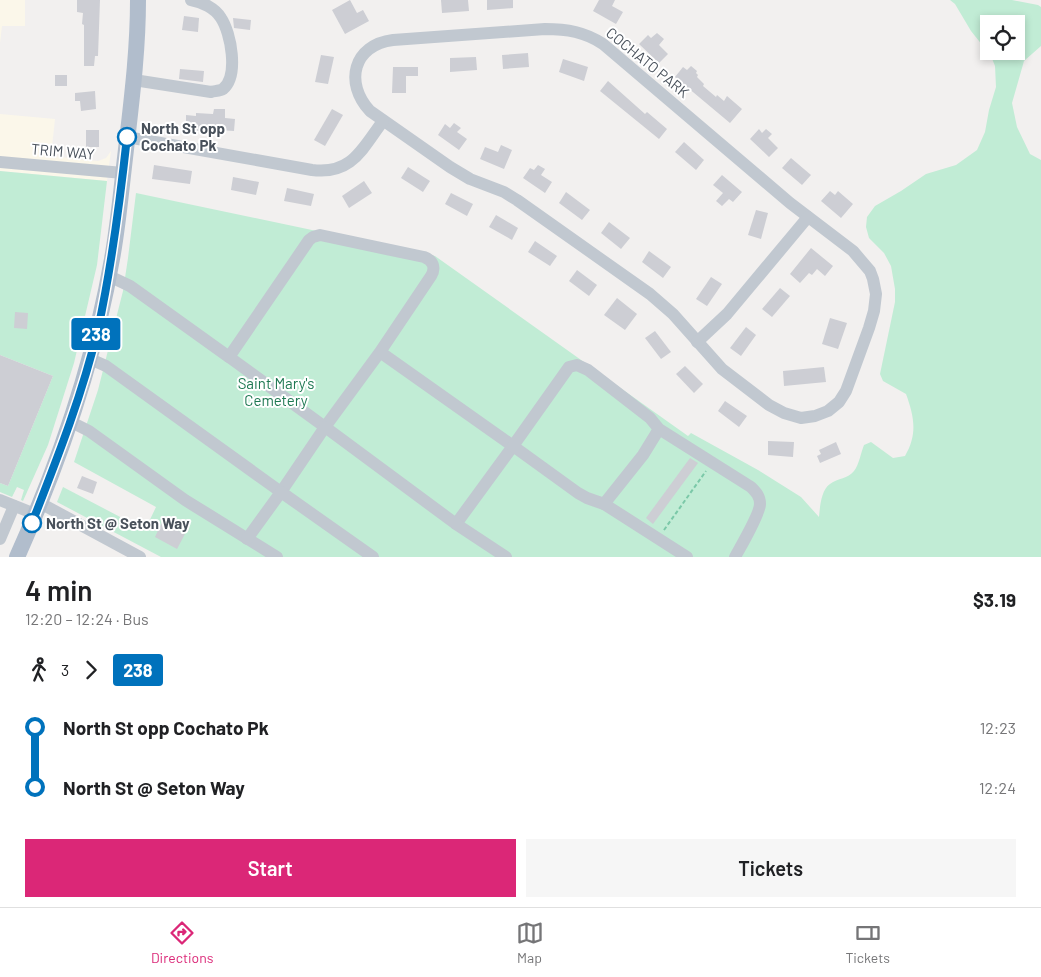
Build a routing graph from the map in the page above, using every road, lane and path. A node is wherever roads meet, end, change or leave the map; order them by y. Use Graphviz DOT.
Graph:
graph roads {
  1 [pos="138,0"];
  2 [pos="191,0"];
  3 [pos="134,80"];
  4 [pos="383,121"];
  5 [pos="127,137"];
  6 [pos="0,162"];
  7 [pos="123,173"];
  8 [pos="808,217"];
  9 [pos="109,276"];
  10 [pos="697,342"];
  11 [pos="380,352"];
  12 [pos="229,357"];
  13 [pos="90,359"];
  14 [pos="71,422"];
  15 [pos="325,427"];
  16 [pos="659,429"];
  17 [pos="513,446"];
  18 [pos="712,462"];
  19 [pos="281,492"];
  20 [pos="0,500"];
  21 [pos="604,504"];
  22 [pos="14,506"];
  23 [pos="38,508"];
  24 [pos="456,524"];
  25 [pos="658,538"];
  26 [pos="0,539"];
  27 [pos="247,539"];
  28 [pos="17,557"];
  29 [pos="140,557"];
  30 [pos="276,557"];
  31 [pos="374,557"];
  32 [pos="506,557"];
  33 [pos="686,557"];
  34 [pos="735,557"];
  1 -- 3 [label="main road"];
  2 -- 3 [label="street"];
  3 -- 5 [label="main road"];
  4 -- 5 [label="street"];
  4 -- 8 [label="street, COCHATO PARK"];
  4 -- 10 [label="street, COCHATO PARK"];
  5 -- 7 [label="main road"];
  6 -- 7 [label="street, TRIM WAY"];
  7 -- 9 [label="main road"];
  8 -- 10 [label="street"];
  8 -- 10 [label="street, COCHATO PARK"];
  9 -- 12 [label="street"];
  9 -- 13 [label="main road"];
  11 -- 12 [label="street"];
  11 -- 15 [label="street"];
  11 -- 17 [label="street"];
  12 -- 15 [label="street"];
  13 -- 14 [label="main road"];
  13 -- 19 [label="street"];
  14 -- 23 [label="main road"];
  14 -- 27 [label="street"];
  15 -- 19 [label="street"];
  15 -- 24 [label="street"];
  16 -- 17 [label="street"];
  16 -- 18 [label="street"];
  16 -- 21 [label="street"];
  17 -- 21 [label="street"];
  17 -- 24 [label="street"];
  18 -- 25 [label="path"];
  18 -- 34 [label="street"];
  19 -- 27 [label="street"];
  19 -- 31 [label="street"];
  20 -- 22 [label="street"];
  21 -- 25 [label="street"];
  22 -- 23 [label="street"];
  22 -- 26 [label="street"];
  23 -- 28 [label="main road"];
  23 -- 29 [label="street"];
  24 -- 32 [label="street"];
  25 -- 33 [label="street"];
  27 -- 30 [label="street"];
}
